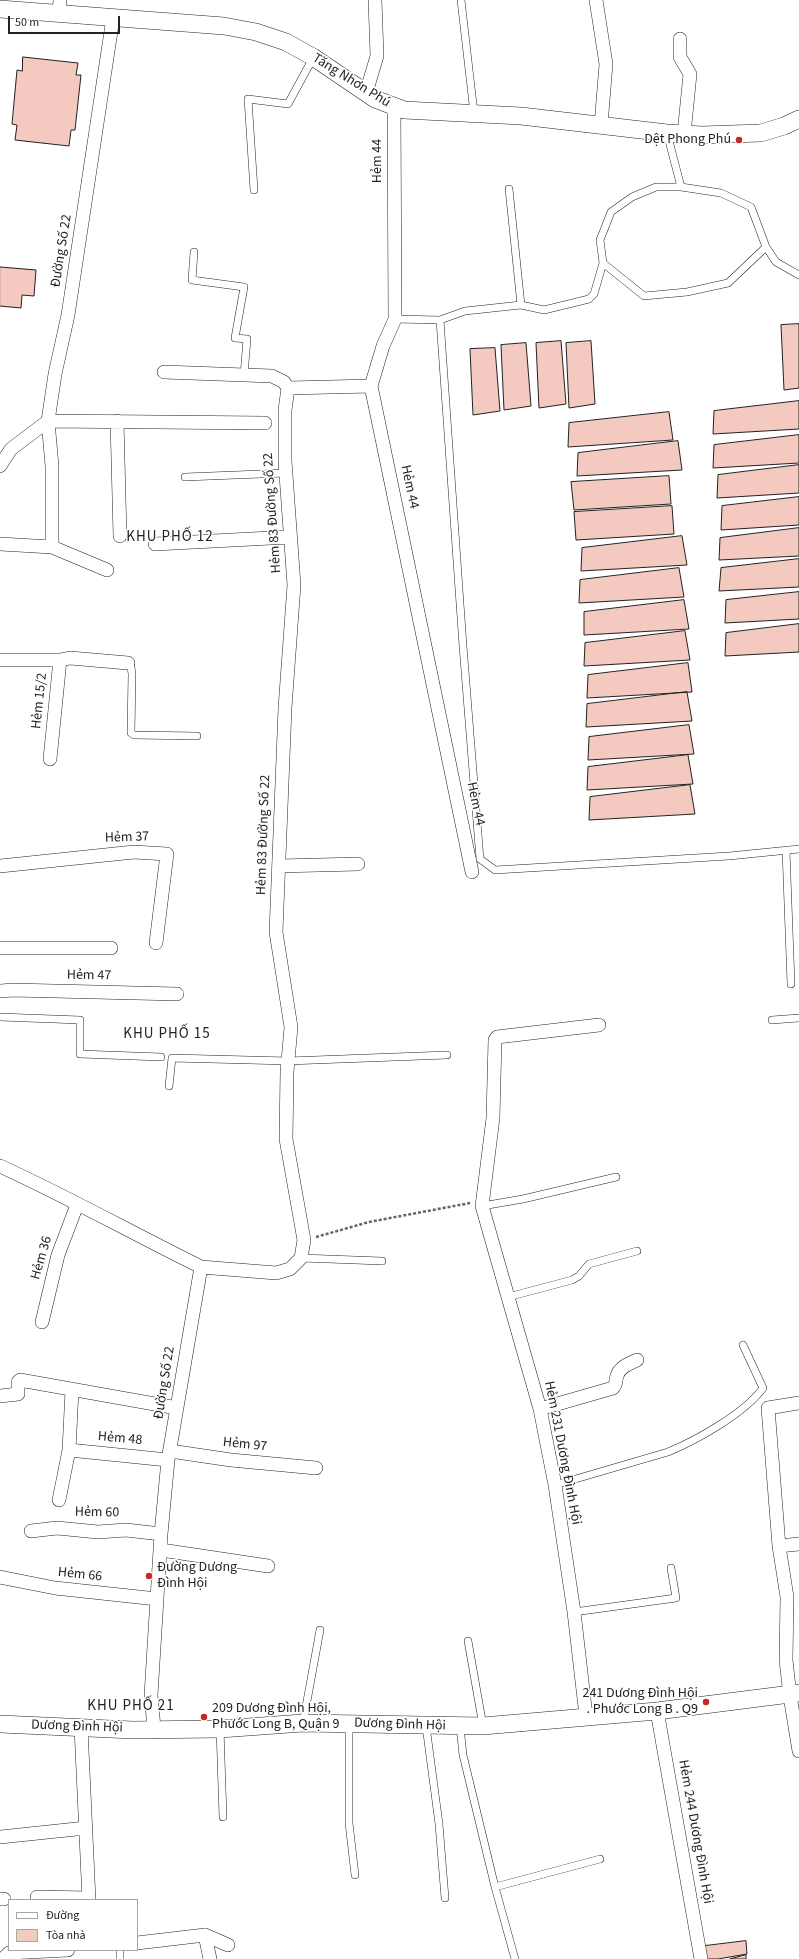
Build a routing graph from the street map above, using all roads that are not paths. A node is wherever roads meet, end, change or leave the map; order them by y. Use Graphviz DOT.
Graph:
graph roads {
  1 [pos="374,0"];
  2 [pos="461,0"];
  3 [pos="596,0"];
  4 [pos="60,7"];
  5 [pos="0,9"];
  6 [pos="113,18"];
  7 [pos="680,39"];
  8 [pos="313,57"];
  9 [pos="366,93"];
  10 [pos="394,107"];
  11 [pos="474,113"];
  12 [pos="799,118"];
  13 [pos="601,125"];
  14 [pos="667,133"];
  15 [pos="684,134"];
  16 [pos="681,187"];
  17 [pos="509,189"];
  18 [pos="254,190"];
  19 [pos="766,247"];
  20 [pos="194,252"];
  21 [pos="603,263"];
  22 [pos="799,275"];
  23 [pos="521,305"];
  24 [pos="395,319"];
  25 [pos="440,320"];
  26 [pos="164,372"];
  27 [pos="244,375"];
  28 [pos="371,386"];
  29 [pos="288,388"];
  30 [pos="48,421"];
  31 [pos="117,421"];
  32 [pos="265,423"];
  33 [pos="0,466"];
  34 [pos="286,473"];
  35 [pos="184,477"];
  36 [pos="120,536"];
  37 [pos="290,536"];
  38 [pos="0,544"];
  39 [pos="155,544"];
  40 [pos="52,547"];
  41 [pos="107,570"];
  42 [pos="0,660"];
  43 [pos="60,660"];
  44 [pos="128,663"];
  45 [pos="197,736"];
  46 [pos="50,759"];
  47 [pos="799,849"];
  48 [pos="786,850"];
  49 [pos="358,864"];
  50 [pos="0,866"];
  51 [pos="278,866"];
  52 [pos="472,872"];
  53 [pos="156,942"];
  54 [pos="0,948"];
  55 [pos="111,948"];
  56 [pos="791,984"];
  57 [pos="0,991"];
  58 [pos="177,994"];
  59 [pos="0,1017"];
  60 [pos="799,1018"];
  61 [pos="772,1020"];
  62 [pos="599,1025"];
  63 [pos="447,1055"];
  64 [pos="161,1057"];
  65 [pos="288,1061"];
  66 [pos="169,1086"];
  67 [pos="0,1166"];
  68 [pos="616,1177"];
  69 [pos="482,1203"];
  70 [pos="77,1204"];
  71 [pos="637,1251"];
  72 [pos="300,1258"];
  73 [pos="382,1261"];
  74 [pos="201,1267"];
  75 [pos="508,1297"];
  76 [pos="42,1322"];
  77 [pos="743,1345"];
  78 [pos="637,1360"];
  79 [pos="72,1390"];
  80 [pos="0,1396"];
  81 [pos="799,1403"];
  82 [pos="177,1408"];
  83 [pos="540,1410"];
  84 [pos="69,1450"];
  85 [pos="169,1455"];
  86 [pos="316,1468"];
  87 [pos="555,1485"];
  88 [pos="59,1500"];
  89 [pos="32,1532"];
  90 [pos="161,1534"];
  91 [pos="799,1544"];
  92 [pos="779,1546"];
  93 [pos="161,1550"];
  94 [pos="268,1566"];
  95 [pos="672,1568"];
  96 [pos="0,1577"];
  97 [pos="157,1599"];
  98 [pos="574,1612"];
  99 [pos="320,1630"];
  100 [pos="468,1640"];
  101 [pos="794,1695"];
  102 [pos="657,1711"];
  103 [pos="586,1716"];
  104 [pos="303,1723"];
  105 [pos="349,1723"];
  106 [pos="0,1724"];
  107 [pos="426,1726"];
  108 [pos="482,1726"];
  109 [pos="460,1727"];
  110 [pos="81,1728"];
  111 [pos="154,1728"];
  112 [pos="220,1729"];
  113 [pos="799,1751"];
  114 [pos="223,1817"];
  115 [pos="86,1828"];
  116 [pos="0,1837"];
  117 [pos="600,1859"];
  118 [pos="356,1875"];
  119 [pos="494,1887"];
  120 [pos="36,1897"];
  121 [pos="445,1898"];
  122 [pos="89,1899"];
  123 [pos="205,1935"];
  124 [pos="138,1944"];
  125 [pos="228,1945"];
  126 [pos="48,1951"];
  127 [pos="3,1959"];
  128 [pos="210,1959"];
  129 [pos="515,1959"];
  130 [pos="701,1959"];
  1 -- 9 [label="street"];
  2 -- 11 [label="lane"];
  3 -- 13 [label="street"];
  4 -- 5 [label="street, Tăng Nhơn Phú"];
  4 -- 6 [label="street, Tăng Nhơn Phú"];
  6 -- 8 [label="street, Tăng Nhơn Phú"];
  6 -- 30 [label="street, Đường Số 22"];
  7 -- 15 [label="street"];
  8 -- 9 [label="street, Tăng Nhơn Phú"];
  8 -- 18 [label="lane"];
  9 -- 10 [label="street, Tăng Nhơn Phú"];
  10 -- 11 [label="street, Tăng Nhơn Phú"];
  10 -- 24 [label="street, Hẻm 44"];
  11 -- 13 [label="street, Tăng Nhơn Phú"];
  12 -- 15 [label="street, Tăng Nhơn Phú"];
  13 -- 14 [label="street, Tăng Nhơn Phú"];
  14 -- 15 [label="street, Tăng Nhơn Phú"];
  14 -- 16 [label="lane"];
  16 -- 19 [label="lane"];
  16 -- 21 [label="lane"];
  17 -- 23 [label="lane"];
  19 -- 21 [label="lane"];
  19 -- 22 [label="lane"];
  20 -- 27 [label="lane"];
  21 -- 23 [label="lane"];
  23 -- 25 [label="lane"];
  24 -- 25 [label="lane"];
  24 -- 28 [label="street, Hẻm 44"];
  25 -- 48 [label="lane"];
  26 -- 27 [label="street"];
  27 -- 29 [label="street"];
  28 -- 29 [label="street"];
  28 -- 52 [label="street, Hẻm 44"];
  29 -- 34 [label="street, Hẻm 83 Đường Số 22"];
  30 -- 31 [label="street"];
  30 -- 33 [label="street"];
  30 -- 40 [label="street, Đường Số 22"];
  31 -- 32 [label="street"];
  31 -- 36 [label="street"];
  34 -- 35 [label="lane"];
  34 -- 37 [label="street, Hẻm 83 Đường Số 22"];
  37 -- 39 [label="street"];
  37 -- 51 [label="street, Hẻm 83 Đường Số 22"];
  38 -- 40 [label="street"];
  40 -- 41 [label="street"];
  42 -- 43 [label="street, Hẻm 15/2"];
  43 -- 44 [label="street"];
  43 -- 46 [label="street, Hẻm 15/2"];
  44 -- 45 [label="lane"];
  47 -- 48 [label="lane"];
  48 -- 56 [label="lane"];
  49 -- 51 [label="street"];
  50 -- 53 [label="street, Hẻm 37"];
  51 -- 65 [label="street, Hẻm 83 Đường Số 22"];
  54 -- 55 [label="street"];
  57 -- 58 [label="street, Hẻm 47"];
  59 -- 64 [label="lane"];
  60 -- 61 [label="lane"];
  62 -- 69 [label="street"];
  63 -- 65 [label="lane"];
  65 -- 66 [label="lane"];
  65 -- 72 [label="street, Hẻm 83 Đường Số 22"];
  67 -- 70 [label="street"];
  68 -- 69 [label="lane"];
  69 -- 75 [label="street, Hẻm 231 Dương Đình Hội"];
  70 -- 74 [label="street"];
  70 -- 76 [label="street, Hẻm 36"];
  71 -- 75 [label="lane"];
  72 -- 73 [label="lane"];
  72 -- 74 [label="street"];
  74 -- 82 [label="street, Đường Số 22"];
  75 -- 83 [label="street, Hẻm 231 Dương Đình Hội"];
  77 -- 87 [label="lane"];
  78 -- 83 [label="street"];
  79 -- 80 [label="street"];
  79 -- 82 [label="street"];
  79 -- 84 [label="street"];
  81 -- 92 [label="street"];
  82 -- 85 [label="street, Đường Số 22"];
  83 -- 87 [label="street, Hẻm 231 Dương Đình Hội"];
  84 -- 85 [label="street, Hẻm 48"];
  84 -- 88 [label="street"];
  85 -- 86 [label="street, Hẻm 97"];
  85 -- 90 [label="street, Đường Số 22"];
  87 -- 98 [label="street, Hẻm 231 Dương Đình Hội"];
  89 -- 90 [label="street, Hẻm 60"];
  90 -- 93 [label="street, Đường Số 22"];
  91 -- 92 [label="street"];
  92 -- 101 [label="street"];
  93 -- 94 [label="street"];
  93 -- 97 [label="street, Đường Số 22"];
  95 -- 98 [label="lane"];
  96 -- 97 [label="street, Hẻm 66"];
  97 -- 111 [label="street, Đường Số 22"];
  98 -- 103 [label="street, Hẻm 231 Dương Đình Hội"];
  99 -- 104 [label="lane"];
  100 -- 108 [label="lane"];
  101 -- 102 [label="street, Dương Đình Hội"];
  101 -- 113 [label="street"];
  102 -- 103 [label="street, Dương Đình Hội"];
  102 -- 130 [label="street, Hẻm 244 Dương Đình Hội"];
  103 -- 108 [label="street, Dương Đình Hội"];
  104 -- 105 [label="street, Dương Đình Hội"];
  104 -- 112 [label="street, Dương Đình Hội"];
  105 -- 107 [label="street, Dương Đình Hội"];
  105 -- 118 [label="lane"];
  106 -- 110 [label="street, Dương Đình Hội"];
  107 -- 109 [label="street, Dương Đình Hội"];
  107 -- 121 [label="lane"];
  108 -- 109 [label="street, Dương Đình Hội"];
  109 -- 119 [label="lane"];
  110 -- 111 [label="street, Dương Đình Hội"];
  110 -- 115 [label="street"];
  111 -- 112 [label="street, Dương Đình Hội"];
  112 -- 114 [label="lane"];
  115 -- 116 [label="street"];
  115 -- 122 [label="street"];
  117 -- 119 [label="lane"];
  119 -- 129 [label="lane"];
  120 -- 122 [label="street"];
  123 -- 124 [label="street"];
  123 -- 125 [label="street"];
  123 -- 128 [label="street"];
  126 -- 127 [label="street"];
}
